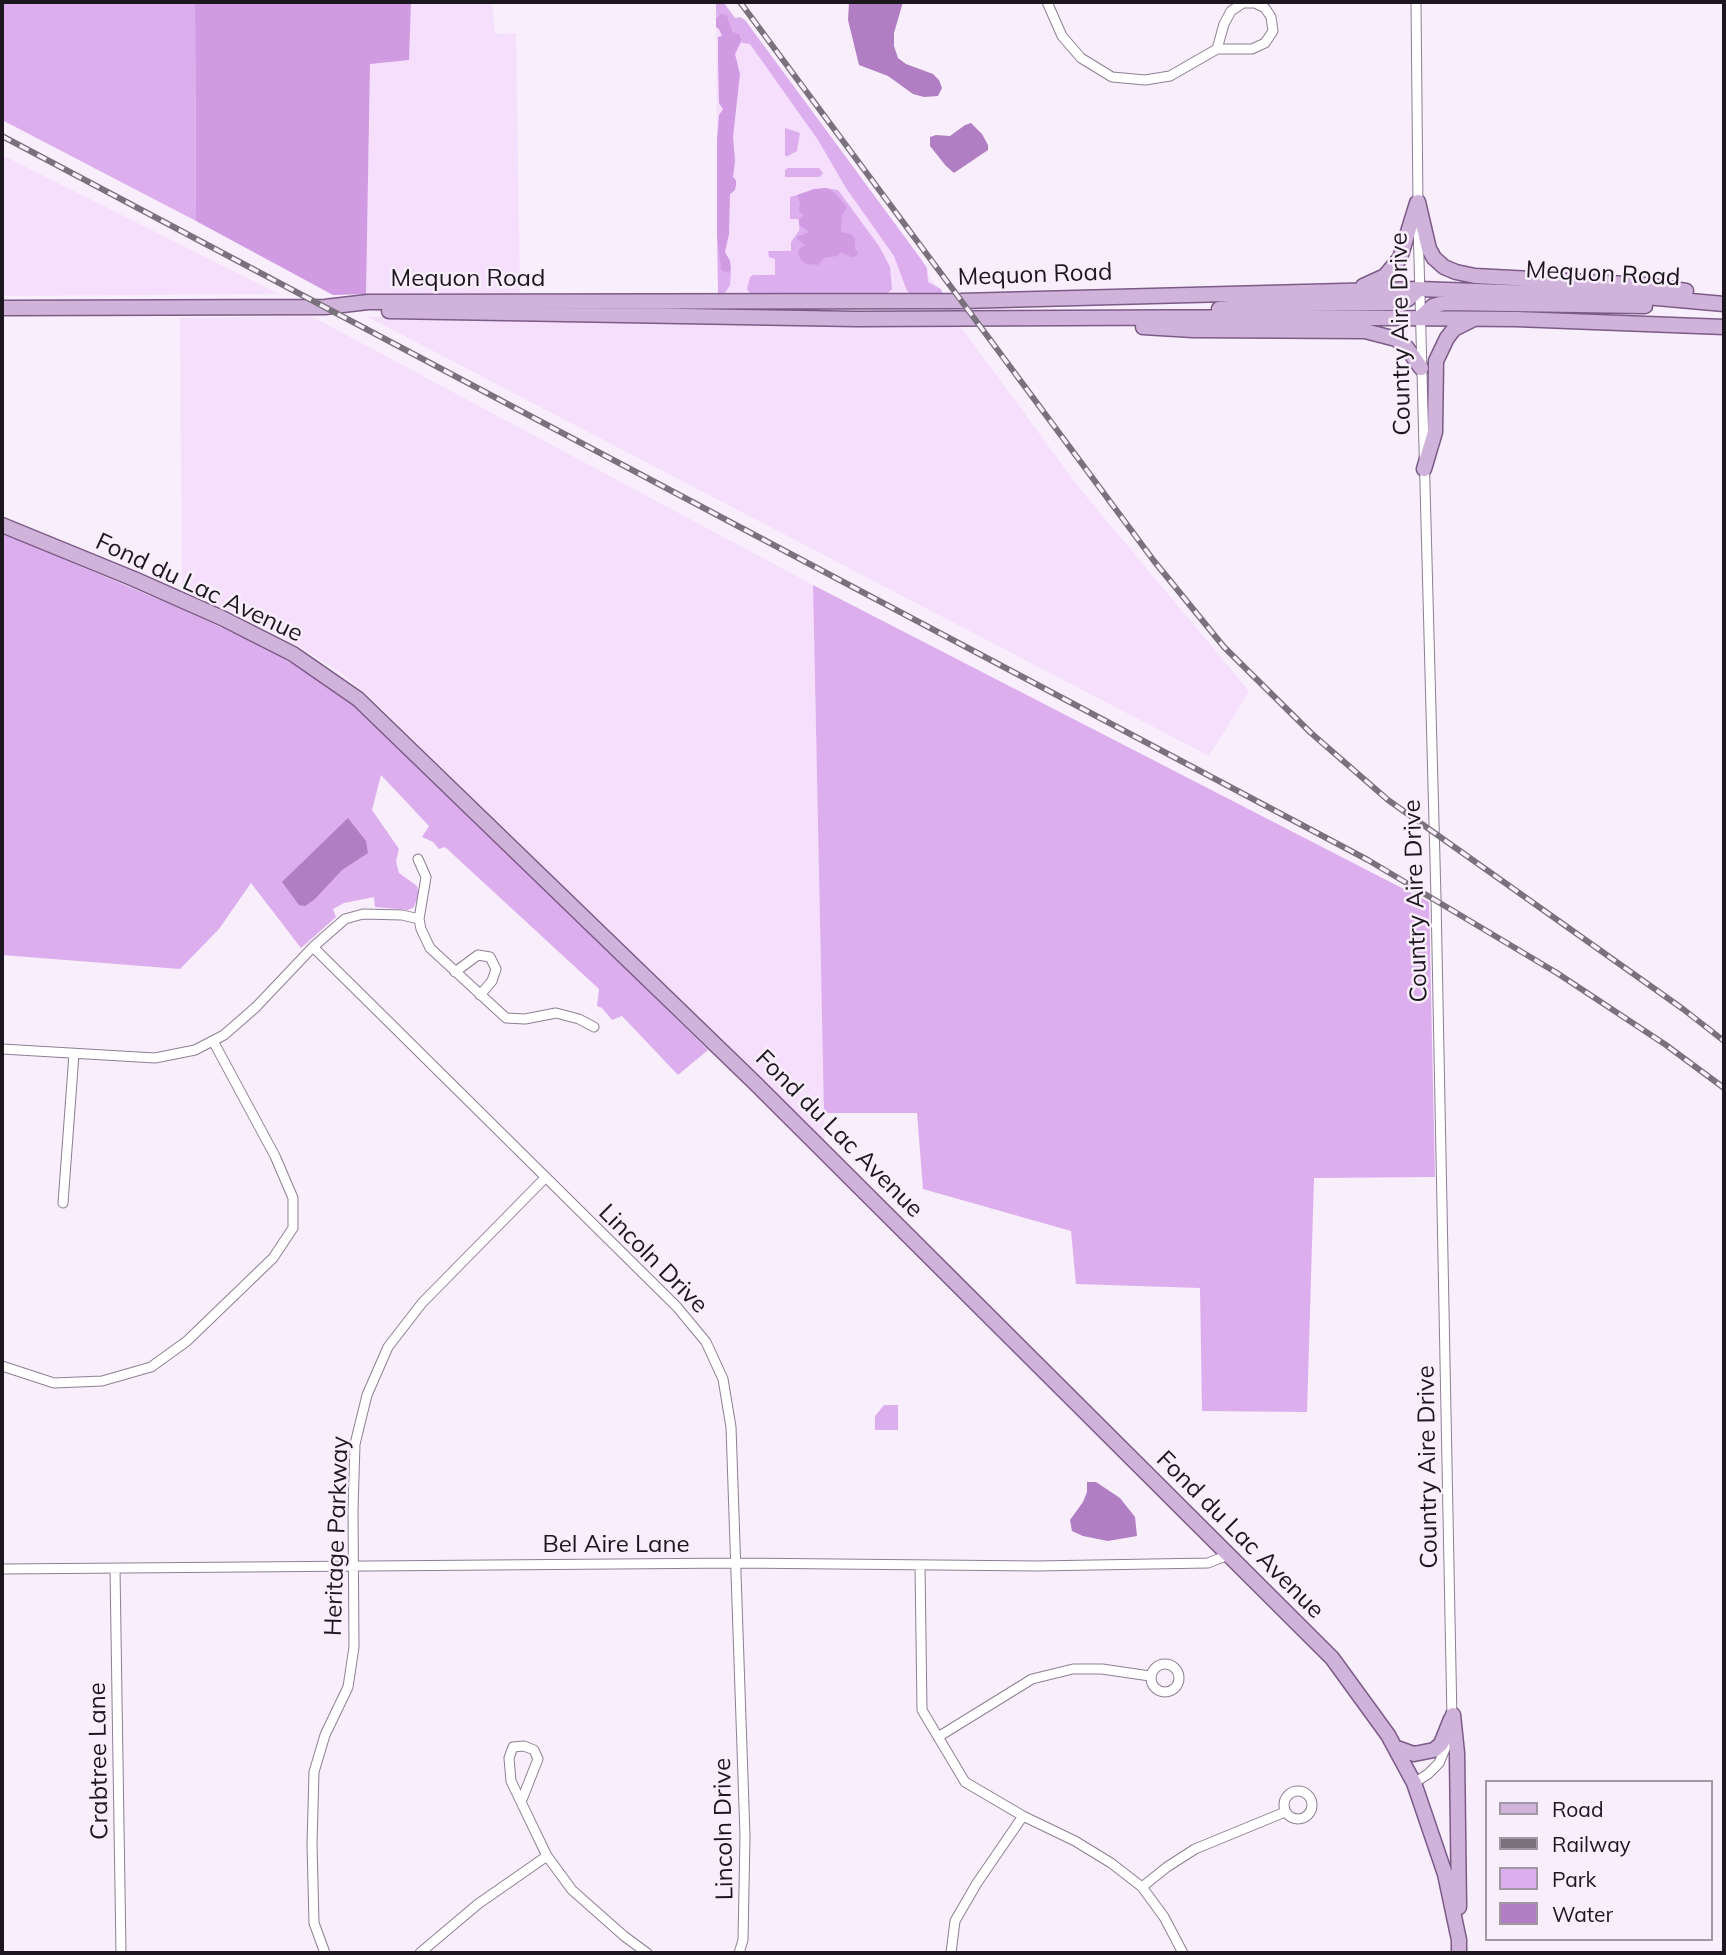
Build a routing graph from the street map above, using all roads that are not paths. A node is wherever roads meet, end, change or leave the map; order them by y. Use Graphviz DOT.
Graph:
graph roads {
  1 [pos="1047,2"];
  2 [pos="1416,2"];
  3 [pos="1217,49"];
  4 [pos="1418,202"];
  5 [pos="1419,289"];
  6 [pos="1350,290"];
  7 [pos="1684,300"];
  8 [pos="1724,303"];
  9 [pos="346,306"];
  10 [pos="2,309"];
  11 [pos="1152,318"];
  12 [pos="1420,318"];
  13 [pos="1476,318"];
  14 [pos="1111,319"];
  15 [pos="1724,327"];
  16 [pos="1421,368"];
  17 [pos="1424,469"];
  18 [pos="2,525"];
  19 [pos="418,859"];
  20 [pos="419,919"];
  21 [pos="313,947"];
  22 [pos="455,972"];
  23 [pos="480,995"];
  24 [pos="594,1027"];
  25 [pos="213,1041"];
  26 [pos="2,1049"];
  27 [pos="74,1054"];
  28 [pos="545,1178"];
  29 [pos="63,1203"];
  30 [pos="2,1366"];
  31 [pos="1228,1555"];
  32 [pos="736,1563"];
  33 [pos="920,1564"];
  34 [pos="355,1566"];
  35 [pos="2,1569"];
  36 [pos="115,1569"];
  37 [pos="1150,1676"];
  38 [pos="1453,1715"];
  39 [pos="938,1737"];
  40 [pos="1396,1748"];
  41 [pos="1414,1783"];
  42 [pos="521,1802"];
  43 [pos="1285,1812"];
  44 [pos="1023,1816"];
  45 [pos="547,1856"];
  46 [pos="1142,1888"];
  47 [pos="1459,1947"];
  48 [pos="121,1953"];
  49 [pos="326,1953"];
  50 [pos="420,1953"];
  51 [pos="648,1953"];
  52 [pos="739,1953"];
  53 [pos="951,1953"];
  54 [pos="1183,1953"];
  1 -- 3 [label="street"];
  2 -- 4 [label="street, Country Aire Drive"];
  3 -- 3 [label="street"];
  4 -- 5 [label="street, Country Aire Drive"];
  4 -- 6 [label="main road"];
  4 -- 8 [label="main road"];
  5 -- 6 [label="main road, Mequon Road"];
  5 -- 7 [label="main road, Mequon Road"];
  5 -- 11 [label="main road"];
  5 -- 12 [label="street, Country Aire Drive"];
  6 -- 9 [label="main road, Mequon Road"];
  7 -- 8 [label="main road, Mequon Road"];
  7 -- 12 [label="main road"];
  9 -- 10 [label="main road, Mequon Road"];
  9 -- 14 [label="main road, Mequon Road"];
  11 -- 12 [label="main road, Mequon Road"];
  11 -- 14 [label="main road, Mequon Road"];
  12 -- 13 [label="main road, Mequon Road"];
  12 -- 16 [label="street, Country Aire Drive"];
  13 -- 15 [label="main road, Mequon Road"];
  13 -- 17 [label="main road"];
  14 -- 16 [label="main road"];
  16 -- 17 [label="street, Country Aire Drive"];
  17 -- 38 [label="street, Country Aire Drive"];
  18 -- 31 [label="main road, Fond du Lac Avenue"];
  19 -- 20 [label="street"];
  20 -- 21 [label="street"];
  20 -- 22 [label="street"];
  21 -- 25 [label="street"];
  21 -- 28 [label="street, Lincoln Drive"];
  22 -- 23 [label="street"];
  22 -- 23 [label="street"];
  23 -- 24 [label="street"];
  25 -- 27 [label="street"];
  25 -- 30 [label="street"];
  26 -- 27 [label="street"];
  27 -- 29 [label="street"];
  28 -- 32 [label="street, Lincoln Drive"];
  28 -- 34 [label="street, Heritage Parkway"];
  31 -- 33 [label="street, Bel Aire Lane"];
  31 -- 40 [label="main road, Fond du Lac Avenue"];
  32 -- 33 [label="street, Bel Aire Lane"];
  32 -- 34 [label="street, Bel Aire Lane"];
  32 -- 52 [label="street, Lincoln Drive"];
  33 -- 39 [label="street"];
  34 -- 36 [label="street, Bel Aire Lane"];
  34 -- 49 [label="street, Heritage Parkway"];
  35 -- 36 [label="street, Bel Aire Lane"];
  36 -- 48 [label="street, Crabtree Lane"];
  37 -- 39 [label="street"];
  38 -- 40 [label="main road"];
  38 -- 41 [label="street, Country Aire Drive"];
  38 -- 47 [label="main road"];
  39 -- 44 [label="street"];
  40 -- 41 [label="main road, Fond du Lac Avenue"];
  41 -- 47 [label="main road, Fond du Lac Avenue"];
  42 -- 42 [label="street"];
  42 -- 45 [label="street"];
  43 -- 46 [label="street"];
  44 -- 46 [label="street"];
  44 -- 53 [label="street"];
  45 -- 50 [label="street"];
  45 -- 51 [label="street"];
  46 -- 54 [label="street"];
}
